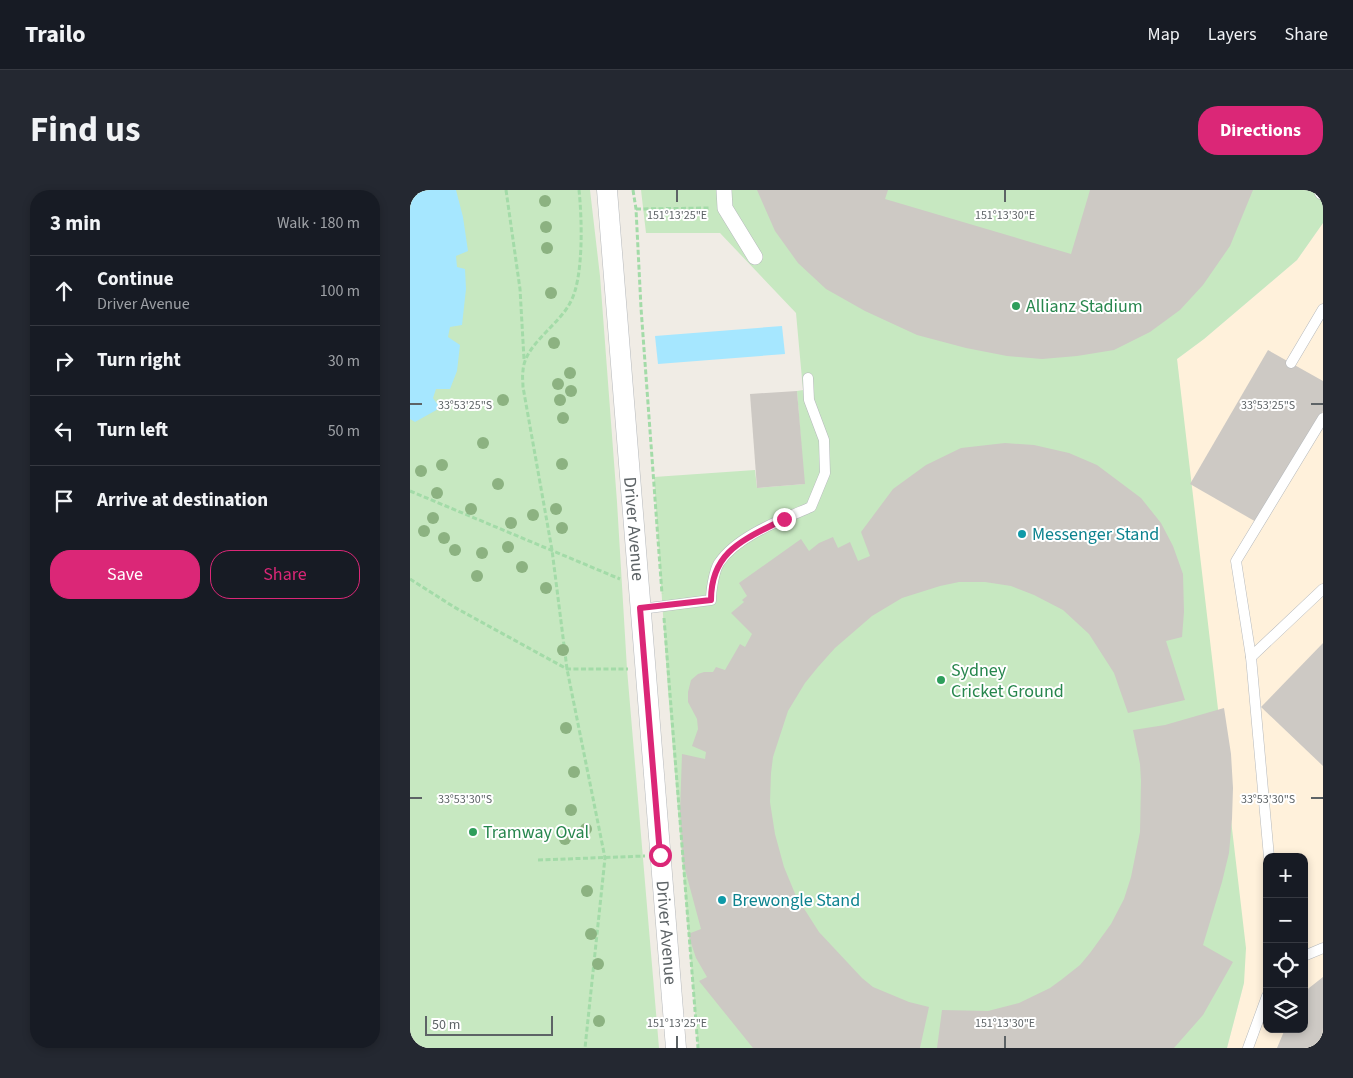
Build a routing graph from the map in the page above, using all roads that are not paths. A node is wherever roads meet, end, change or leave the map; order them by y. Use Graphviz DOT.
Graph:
graph roads {
  1 [pos="607,190"];
  2 [pos="724,190"];
  3 [pos="755,257"];
  4 [pos="1323,309"];
  5 [pos="1291,363"];
  6 [pos="808,378"];
  7 [pos="1323,418"];
  8 [pos="1323,589"];
  9 [pos="640,608"];
  10 [pos="1251,657"];
  11 [pos="1269,853"];
  12 [pos="1323,948"];
  13 [pos="1308,954"];
  14 [pos="1263,1007"];
  15 [pos="676,1048"];
  16 [pos="1248,1048"];
  1 -- 9 [label="street, Driver Avenue"];
  2 -- 3 [label="street"];
  4 -- 5 [label="lane"];
  6 -- 9 [label="lane"];
  7 -- 10 [label="lane"];
  8 -- 10 [label="lane"];
  9 -- 15 [label="street, Driver Avenue"];
  10 -- 11 [label="lane"];
  12 -- 13 [label="lane"];
  14 -- 16 [label="lane"];
}
